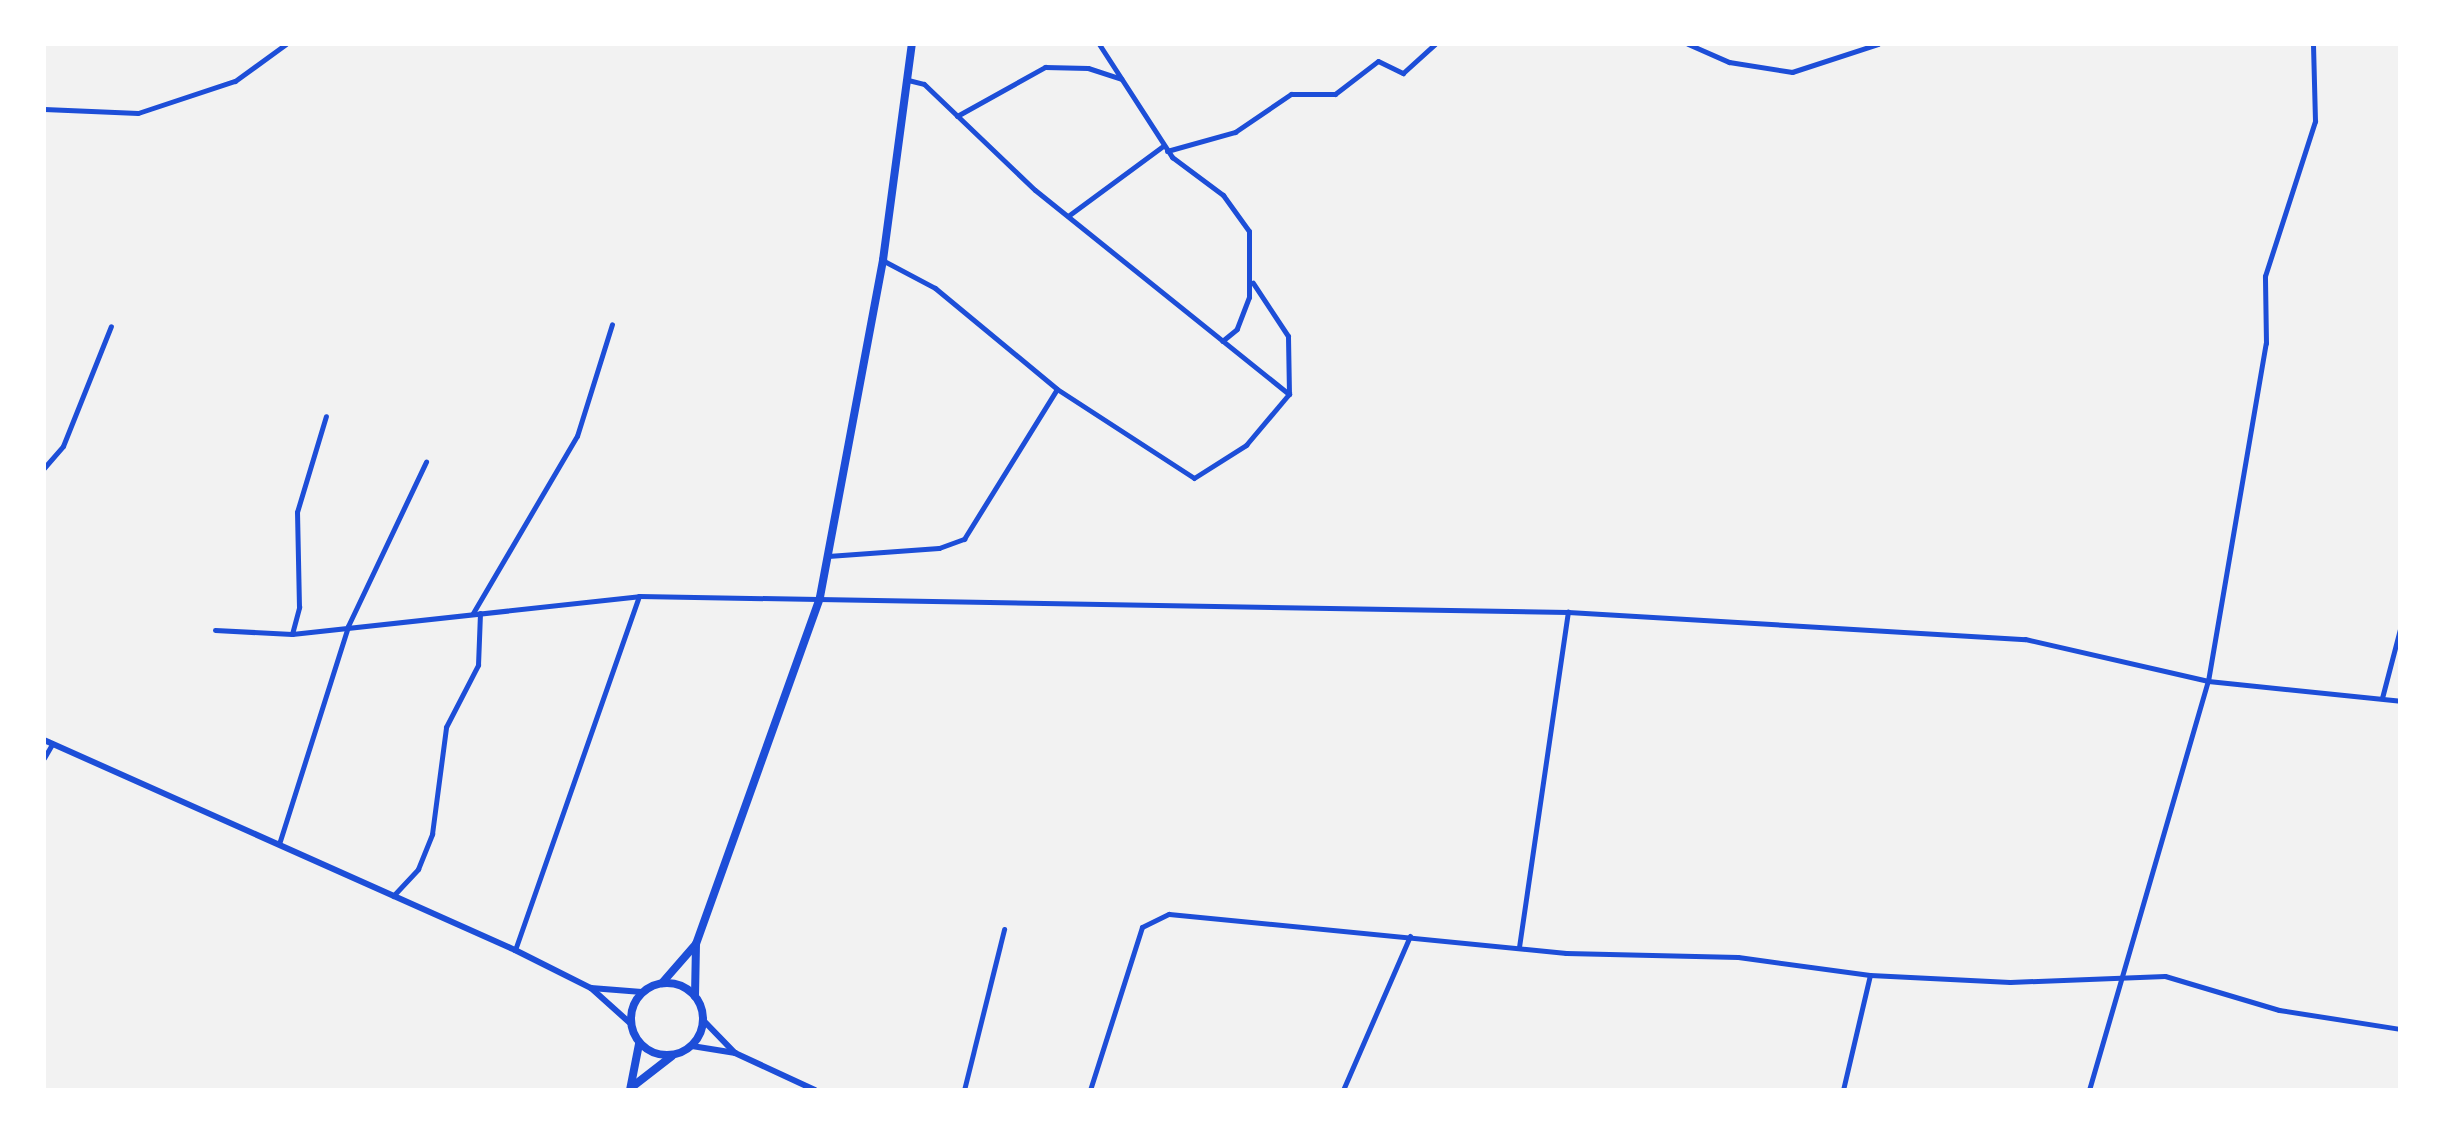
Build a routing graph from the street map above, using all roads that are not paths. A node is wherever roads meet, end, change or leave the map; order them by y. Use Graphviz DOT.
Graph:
graph roads {
  1 [pos="286,44"];
  2 [pos="912,44"];
  3 [pos="1099,44"];
  4 [pos="1435,44"];
  5 [pos="1688,44"];
  6 [pos="1878,44"];
  7 [pos="2313,44"];
  8 [pos="907,79"];
  9 [pos="1121,80"];
  10 [pos="44,109"];
  11 [pos="957,116"];
  12 [pos="1165,149"];
  13 [pos="1068,216"];
  14 [pos="883,260"];
  15 [pos="1253,283"];
  16 [pos="612,324"];
  17 [pos="111,326"];
  18 [pos="1222,341"];
  19 [pos="1057,389"];
  20 [pos="1289,394"];
  21 [pos="326,416"];
  22 [pos="426,462"];
  23 [pos="44,468"];
  24 [pos="827,556"];
  25 [pos="639,596"];
  26 [pos="820,597"];
  27 [pos="1568,612"];
  28 [pos="476,614"];
  29 [pos="348,626"];
  30 [pos="2400,629"];
  31 [pos="215,630"];
  32 [pos="292,634"];
  33 [pos="2208,681"];
  34 [pos="2382,698"];
  35 [pos="2400,701"];
  36 [pos="48,742"];
  37 [pos="44,758"];
  38 [pos="279,844"];
  39 [pos="393,896"];
  40 [pos="1004,929"];
  41 [pos="1410,936"];
  42 [pos="696,944"];
  43 [pos="1519,947"];
  44 [pos="515,950"];
  45 [pos="1870,975"];
  46 [pos="2126,982"];
  47 [pos="662,983"];
  48 [pos="591,988"];
  49 [pos="642,992"];
  50 [pos="695,996"];
  51 [pos="703,1020"];
  52 [pos="630,1023"];
  53 [pos="2400,1029"];
  54 [pos="639,1044"];
  55 [pos="692,1046"];
  56 [pos="735,1053"];
  57 [pos="673,1056"];
  58 [pos="631,1089"];
  59 [pos="815,1090"];
  60 [pos="964,1090"];
  61 [pos="1090,1090"];
  62 [pos="1343,1090"];
  63 [pos="1843,1090"];
  64 [pos="2089,1090"];
  1 -- 10 [label="street"];
  2 -- 8 [label="main road"];
  3 -- 9 [label="street"];
  4 -- 12 [label="street"];
  5 -- 6 [label="street"];
  7 -- 33 [label="street"];
  8 -- 11 [label="street"];
  8 -- 14 [label="main road"];
  9 -- 11 [label="street"];
  9 -- 12 [label="street"];
  11 -- 13 [label="street"];
  12 -- 13 [label="street"];
  12 -- 15 [label="street"];
  13 -- 18 [label="street"];
  14 -- 19 [label="street"];
  14 -- 24 [label="main road"];
  15 -- 18 [label="street"];
  15 -- 20 [label="street"];
  16 -- 28 [label="street"];
  17 -- 23 [label="street"];
  18 -- 20 [label="street"];
  19 -- 20 [label="street"];
  19 -- 24 [label="street"];
  21 -- 32 [label="street"];
  22 -- 29 [label="street"];
  24 -- 26 [label="main road"];
  25 -- 26 [label="street"];
  25 -- 28 [label="street"];
  25 -- 44 [label="street"];
  26 -- 27 [label="street"];
  26 -- 42 [label="main road"];
  27 -- 33 [label="street"];
  27 -- 43 [label="street"];
  28 -- 29 [label="street"];
  28 -- 39 [label="street"];
  29 -- 32 [label="street"];
  29 -- 38 [label="street"];
  30 -- 34 [label="street"];
  31 -- 32 [label="street"];
  33 -- 34 [label="street"];
  33 -- 46 [label="street"];
  34 -- 35 [label="street"];
  36 -- 37 [label="street"];
  36 -- 38 [label="street"];
  38 -- 39 [label="street"];
  39 -- 44 [label="street"];
  40 -- 60 [label="street"];
  41 -- 43 [label="street"];
  41 -- 61 [label="street"];
  41 -- 62 [label="street"];
  42 -- 47 [label="main road"];
  42 -- 50 [label="main road"];
  43 -- 45 [label="street"];
  44 -- 48 [label="street"];
  45 -- 46 [label="street"];
  45 -- 63 [label="street"];
  46 -- 53 [label="street"];
  46 -- 64 [label="street"];
  47 -- 49 [label="main road"];
  47 -- 50 [label="main road"];
  48 -- 49 [label="street"];
  48 -- 52 [label="street"];
  49 -- 52 [label="main road"];
  50 -- 51 [label="main road"];
  51 -- 55 [label="main road"];
  51 -- 56 [label="street"];
  52 -- 54 [label="main road"];
  54 -- 57 [label="main road"];
  54 -- 58 [label="main road"];
  55 -- 56 [label="street"];
  55 -- 57 [label="main road"];
  56 -- 59 [label="street"];
  57 -- 58 [label="main road"];
}
